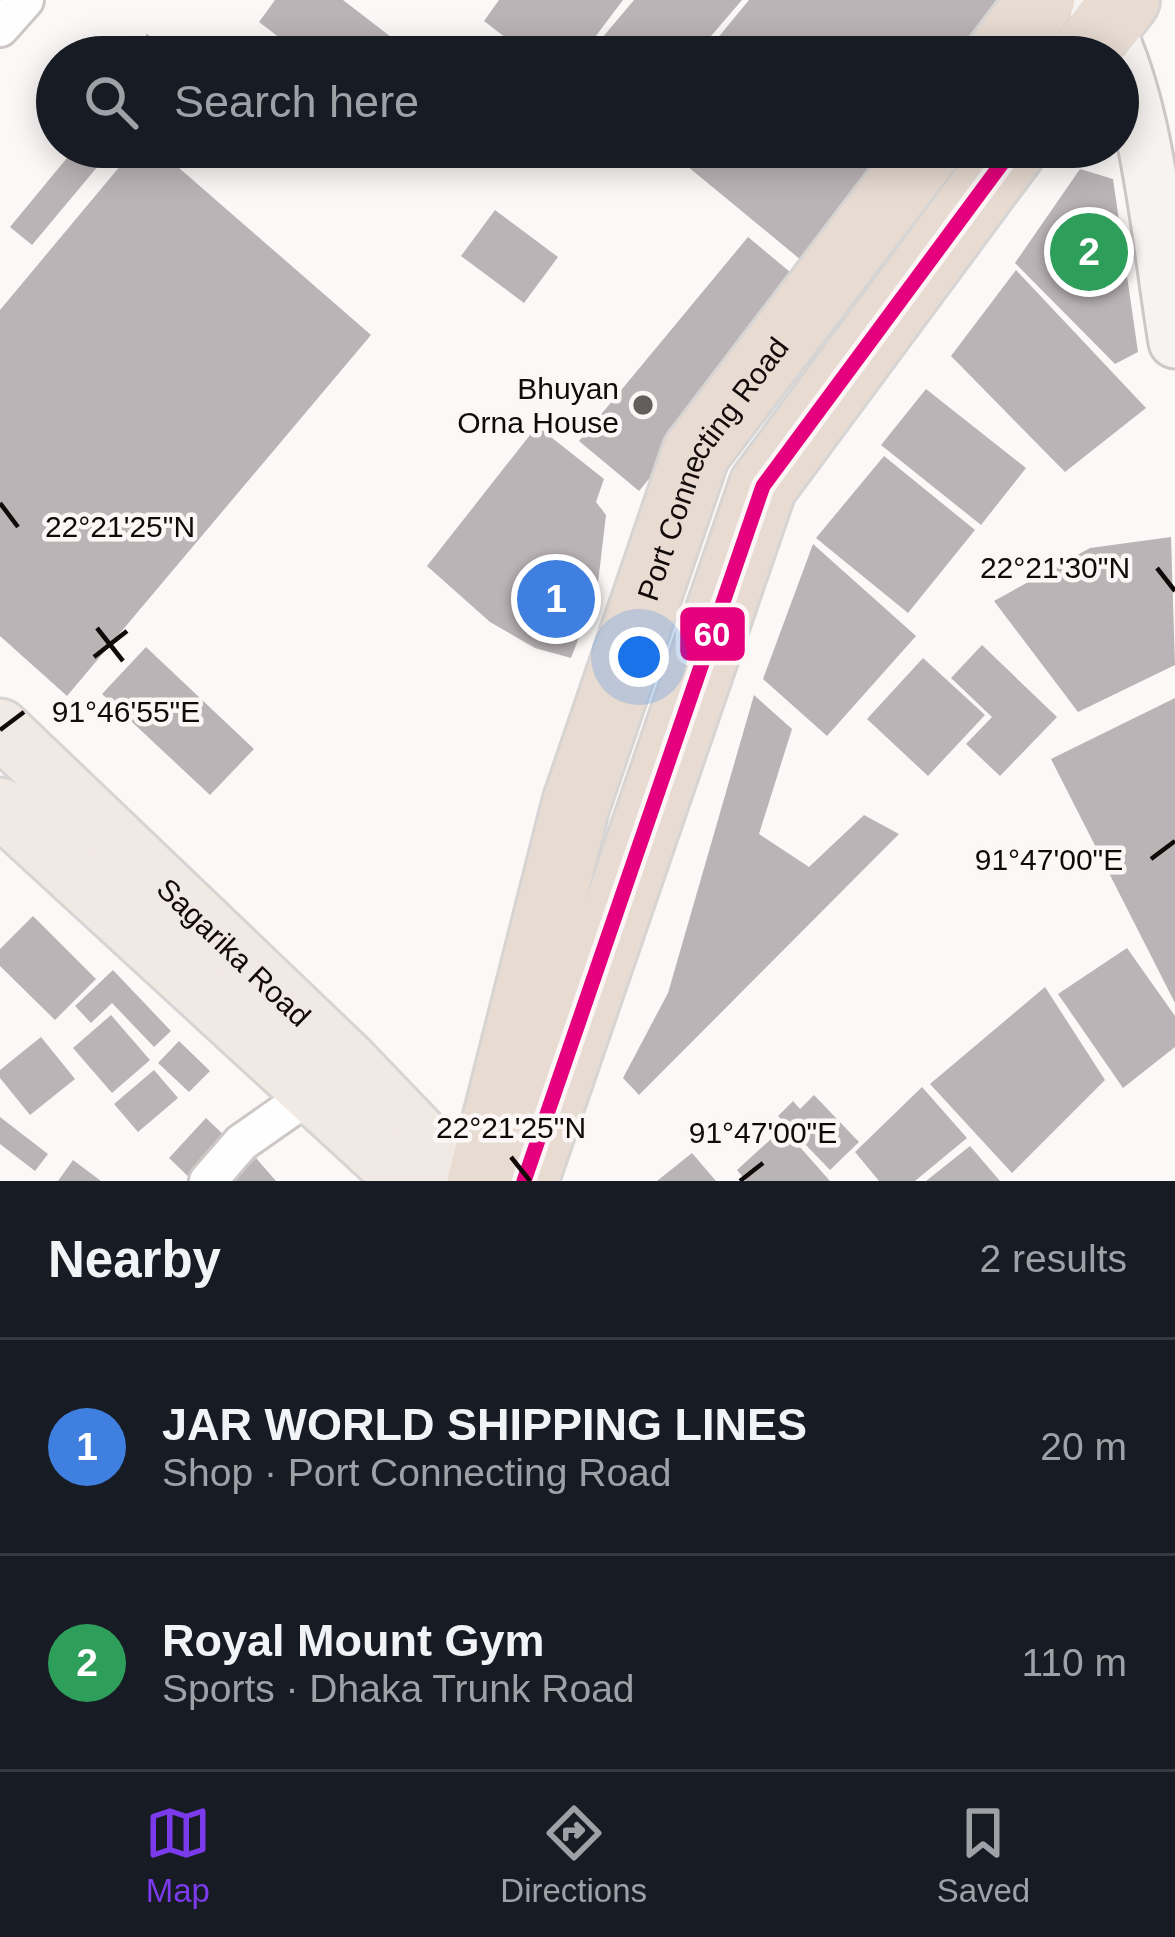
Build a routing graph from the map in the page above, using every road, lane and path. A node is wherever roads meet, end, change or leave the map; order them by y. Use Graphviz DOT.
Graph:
graph roads {
  1 [pos="25,0"];
  2 [pos="1041,0"];
  3 [pos="0,28"];
  4 [pos="1014,36"];
  5 [pos="1139,70"];
  6 [pos="1139,132"];
  7 [pos="1175,133"];
  8 [pos="913,168"];
  9 [pos="998,168"];
  10 [pos="1175,342"];
  11 [pos="0,728"];
  12 [pos="0,807"];
  13 [pos="330,1079"];
  14 [pos="208,1181"];
  15 [pos="407,1181"];
  16 [pos="463,1181"];
  17 [pos="481,1181"];
  18 [pos="524,1181"];
  1 -- 3 [label="street"];
  2 -- 4 [label="highway"];
  5 -- 7 [label="main road"];
  6 -- 10 [label="main road"];
  8 -- 17 [label="highway, Port Connecting Road"];
  9 -- 18 [label="highway, Port Connecting Road"];
  11 -- 13 [label="main road, Sagarika Road"];
  12 -- 13 [label="main road, Sagarika Road"];
  13 -- 14 [label="street"];
  13 -- 15 [label="main road, Sagarika Road"];
  13 -- 16 [label="main road, Sagarika Road"];
}
